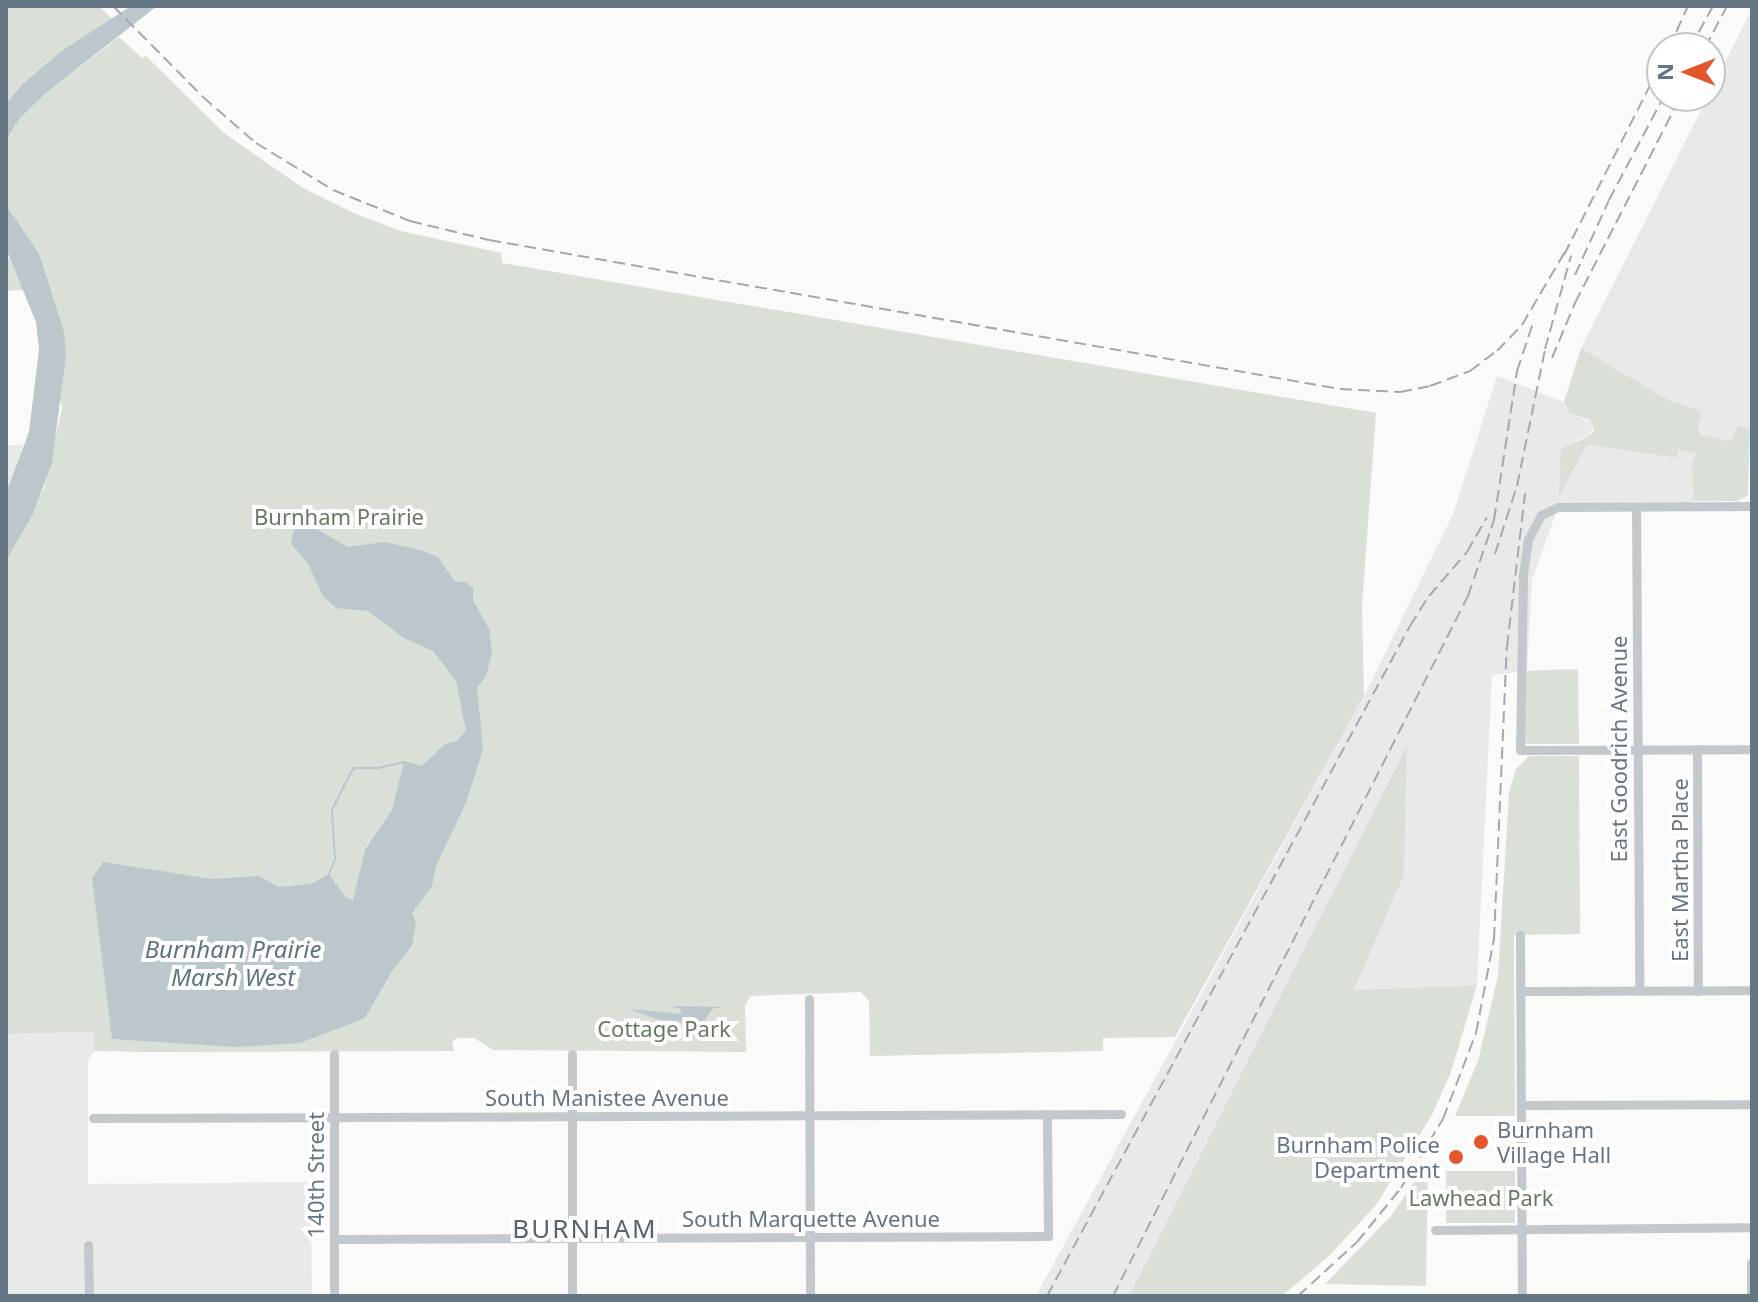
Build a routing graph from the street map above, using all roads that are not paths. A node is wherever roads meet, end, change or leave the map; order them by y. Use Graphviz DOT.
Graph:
graph roads {
  1 [pos="1752,506"];
  2 [pos="1636,507"];
  3 [pos="1697,749"];
  4 [pos="1752,749"];
  5 [pos="1638,750"];
  6 [pos="1520,935"];
  7 [pos="1752,990"];
  8 [pos="1520,991"];
  9 [pos="1639,991"];
  10 [pos="1698,991"];
  11 [pos="809,999"];
  12 [pos="334,1054"];
  13 [pos="572,1054"];
  14 [pos="1752,1104"];
  15 [pos="1521,1105"];
  16 [pos="1047,1114"];
  17 [pos="1121,1114"];
  18 [pos="809,1116"];
  19 [pos="334,1117"];
  20 [pos="572,1117"];
  21 [pos="93,1118"];
  22 [pos="1752,1227"];
  23 [pos="1522,1229"];
  24 [pos="1435,1230"];
  25 [pos="810,1237"];
  26 [pos="572,1238"];
  27 [pos="334,1239"];
  28 [pos="88,1245"];
  29 [pos="1752,1263"];
  30 [pos="89,1296"];
  31 [pos="334,1296"];
  32 [pos="572,1296"];
  33 [pos="810,1296"];
  34 [pos="1522,1296"];
  35 [pos="1752,1296"];
  1 -- 2 [label="street"];
  2 -- 5 [label="street, East Goodrich Avenue"];
  2 -- 5 [label="street"];
  3 -- 4 [label="street"];
  3 -- 5 [label="street"];
  3 -- 10 [label="street, East Martha Place"];
  5 -- 9 [label="street, East Goodrich Avenue"];
  6 -- 8 [label="street"];
  7 -- 10 [label="street"];
  8 -- 9 [label="street"];
  8 -- 15 [label="street"];
  9 -- 10 [label="street"];
  11 -- 18 [label="street"];
  12 -- 19 [label="street, 140th Street"];
  13 -- 20 [label="street"];
  14 -- 15 [label="street"];
  15 -- 23 [label="street"];
  16 -- 17 [label="street, South Manistee Avenue"];
  16 -- 18 [label="street, South Manistee Avenue"];
  16 -- 25 [label="street, South Marquette Avenue"];
  18 -- 20 [label="street, South Manistee Avenue"];
  18 -- 25 [label="street"];
  19 -- 20 [label="street, South Manistee Avenue"];
  19 -- 21 [label="street, South Manistee Avenue"];
  19 -- 27 [label="street, 140th Street"];
  20 -- 26 [label="street"];
  22 -- 23 [label="street"];
  23 -- 24 [label="street"];
  23 -- 34 [label="street"];
  25 -- 26 [label="street, South Marquette Avenue"];
  25 -- 33 [label="street"];
  26 -- 27 [label="street, South Marquette Avenue"];
  26 -- 32 [label="street"];
  27 -- 31 [label="street, 140th Street"];
  28 -- 30 [label="street"];
  29 -- 35 [label="street"];
}
